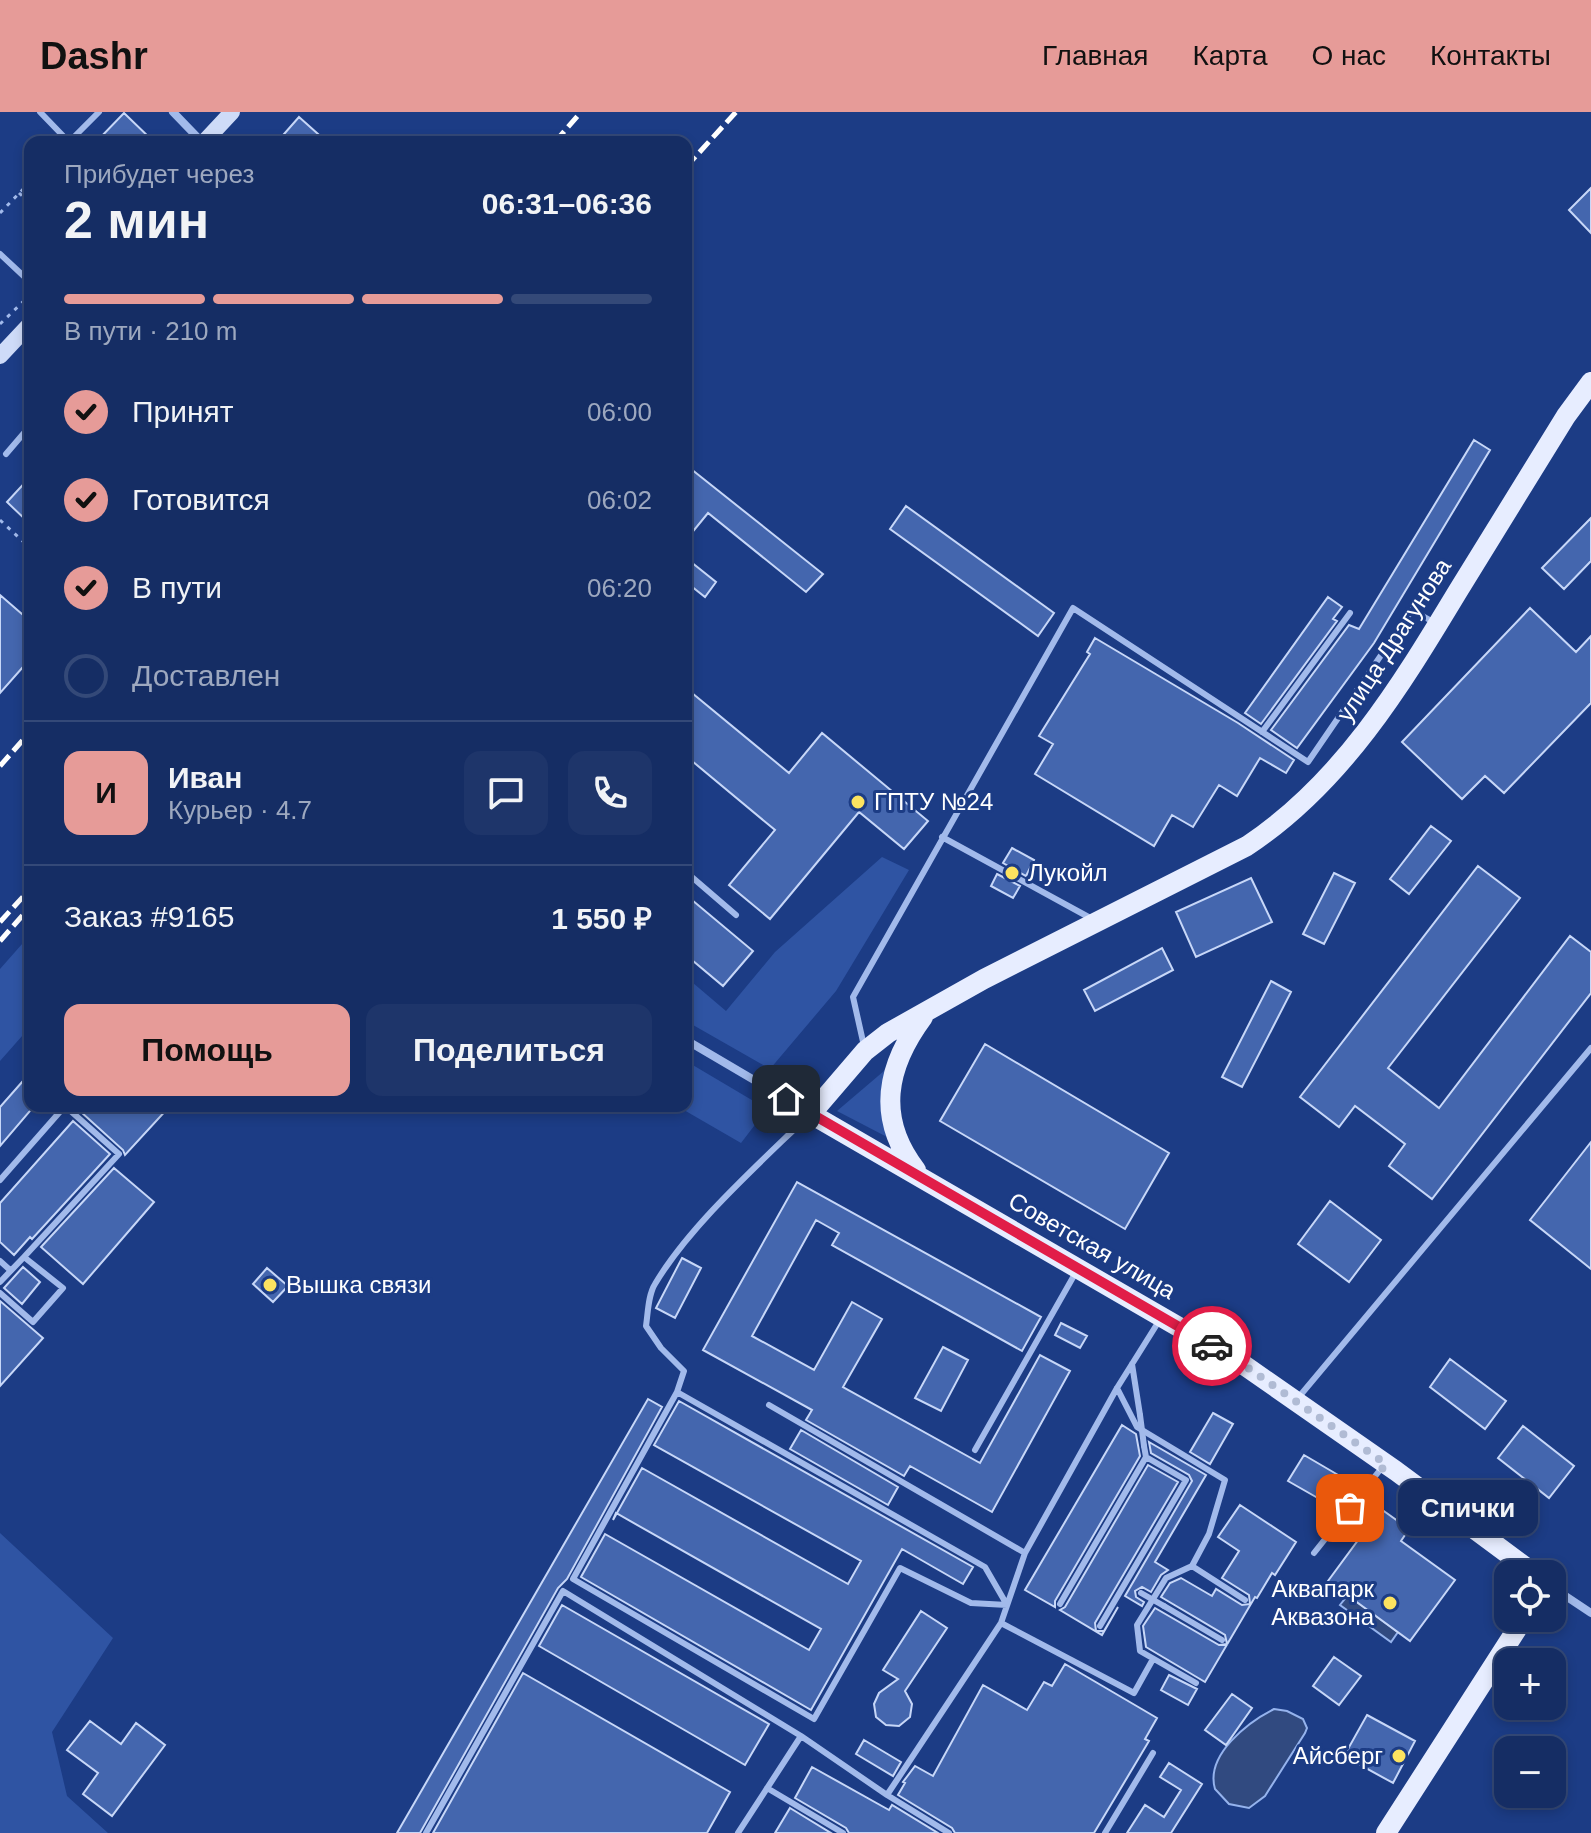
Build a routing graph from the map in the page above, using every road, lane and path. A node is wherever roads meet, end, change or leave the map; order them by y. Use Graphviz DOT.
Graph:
graph roads {
  1 [pos="40,112"];
  2 [pos="99,112"];
  3 [pos="173,112"];
  4 [pos="232,112"];
  5 [pos="63,136"];
  6 [pos="75,136"];
  7 [pos="197,136"];
  8 [pos="209,136"];
  9 [pos="24,188"];
  10 [pos="19,193"];
  11 [pos="24,198"];
  12 [pos="0,213"];
  13 [pos="0,254"];
  14 [pos="24,276"];
  15 [pos="24,301"];
  16 [pos="0,324"];
  17 [pos="24,336"];
  18 [pos="0,356"];
  19 [pos="1591,382"];
  20 [pos="24,433"];
  21 [pos="6,454"];
  22 [pos="0,520"];
  23 [pos="24,542"];
  24 [pos="1350,613"];
  25 [pos="1438,625"];
  26 [pos="1262,732"];
  27 [pos="942,837"];
  28 [pos="692,877"];
  29 [pos="736,915"];
  30 [pos="1096,921"];
  31 [pos="931,1008"];
  32 [pos="692,1044"];
  33 [pos="1591,1048"];
  34 [pos="865,1051"];
  35 [pos="60,1112"];
  36 [pos="72,1112"];
  37 [pos="811,1114"];
  38 [pos="921,1177"];
  39 [pos="0,1180"];
  40 [pos="24,1257"];
  41 [pos="0,1261"];
  42 [pos="1079,1268"];
  43 [pos="10,1270"];
  44 [pos="0,1282"];
  45 [pos="0,1293"];
  46 [pos="1162,1316"];
  47 [pos="1132,1364"];
  48 [pos="1117,1388"];
  49 [pos="677,1392"];
  50 [pos="1296,1401"];
  51 [pos="769,1405"];
  52 [pos="975,1450"];
  53 [pos="1146,1457"];
  54 [pos="1390,1471"];
  55 [pos="1025,1553"];
  56 [pos="1314,1553"];
  57 [pos="1514,1560"];
  58 [pos="1192,1566"];
  59 [pos="1125,1584"];
  60 [pos="1566,1596"];
  61 [pos="1245,1600"];
  62 [pos="1060,1604"];
  63 [pos="1007,1605"];
  64 [pos="1591,1613"];
  65 [pos="1001,1623"];
  66 [pos="1100,1626"];
  67 [pos="1515,1632"];
  68 [pos="1222,1640"];
  69 [pos="1153,1659"];
  70 [pos="1196,1683"];
  71 [pos="801,1736"];
  72 [pos="1153,1753"];
  73 [pos="767,1788"];
  74 [pos="887,1795"];
  75 [pos="426,1833"];
  76 [pos="739,1833"];
  77 [pos="843,1833"];
  78 [pos="949,1833"];
  79 [pos="1105,1833"];
  80 [pos="1386,1833"];
  1 -- 5 [label="lane"];
  2 -- 6 [label="lane"];
  3 -- 7 [label="street"];
  4 -- 8 [label="main road"];
  9 -- 10 [label="path"];
  10 -- 11 [label="path"];
  10 -- 12 [label="path"];
  13 -- 14 [label="lane"];
  15 -- 16 [label="path"];
  17 -- 18 [label="main road"];
  19 -- 25 [label="main road, улица Драгунова"];
  20 -- 21 [label="lane"];
  22 -- 23 [label="path"];
  24 -- 26 [label="lane"];
  25 -- 26 [label="lane"];
  25 -- 30 [label="main road, улица Драгунова"];
  26 -- 27 [label="lane"];
  27 -- 30 [label="lane"];
  27 -- 34 [label="lane"];
  28 -- 29 [label="lane"];
  30 -- 31 [label="main road, улица Драгунова"];
  31 -- 34 [label="main road, улица Драгунова"];
  31 -- 38 [label="main road"];
  32 -- 37 [label="street, Советская улица"];
  33 -- 50 [label="lane"];
  34 -- 37 [label="main road, улица Драгунова"];
  35 -- 39 [label="lane"];
  36 -- 40 [label="lane"];
  37 -- 38 [label="main road, Советская улица"];
  37 -- 49 [label="lane"];
  38 -- 42 [label="main road, Советская улица"];
  40 -- 43 [label="lane"];
  40 -- 45 [label="lane"];
  41 -- 43 [label="lane"];
  42 -- 46 [label="main road, Советская улица"];
  42 -- 52 [label="lane"];
  43 -- 44 [label="lane"];
  46 -- 47 [label="lane"];
  46 -- 50 [label="main road, Советская улица"];
  47 -- 48 [label="lane"];
  47 -- 53 [label="lane, bridge"];
  48 -- 55 [label="lane"];
  48 -- 58 [label="lane"];
  49 -- 63 [label="lane"];
  49 -- 63 [label="lane"];
  50 -- 54 [label="main road, Советская улица"];
  51 -- 55 [label="lane"];
  53 -- 59 [label="lane"];
  53 -- 62 [label="lane"];
  54 -- 56 [label="lane"];
  54 -- 57 [label="main road, Советская улица"];
  55 -- 63 [label="lane"];
  58 -- 61 [label="lane"];
  58 -- 69 [label="lane"];
  59 -- 66 [label="lane"];
  59 -- 68 [label="lane, bridge"];
  60 -- 64 [label="street"];
  63 -- 65 [label="lane"];
  65 -- 69 [label="lane"];
  65 -- 74 [label="lane"];
  67 -- 80 [label="main road"];
  69 -- 70 [label="lane"];
  71 -- 73 [label="lane"];
  71 -- 74 [label="lane"];
  71 -- 75 [label="lane"];
  72 -- 79 [label="lane"];
  73 -- 76 [label="lane"];
  73 -- 77 [label="lane"];
  74 -- 78 [label="lane"];
}
